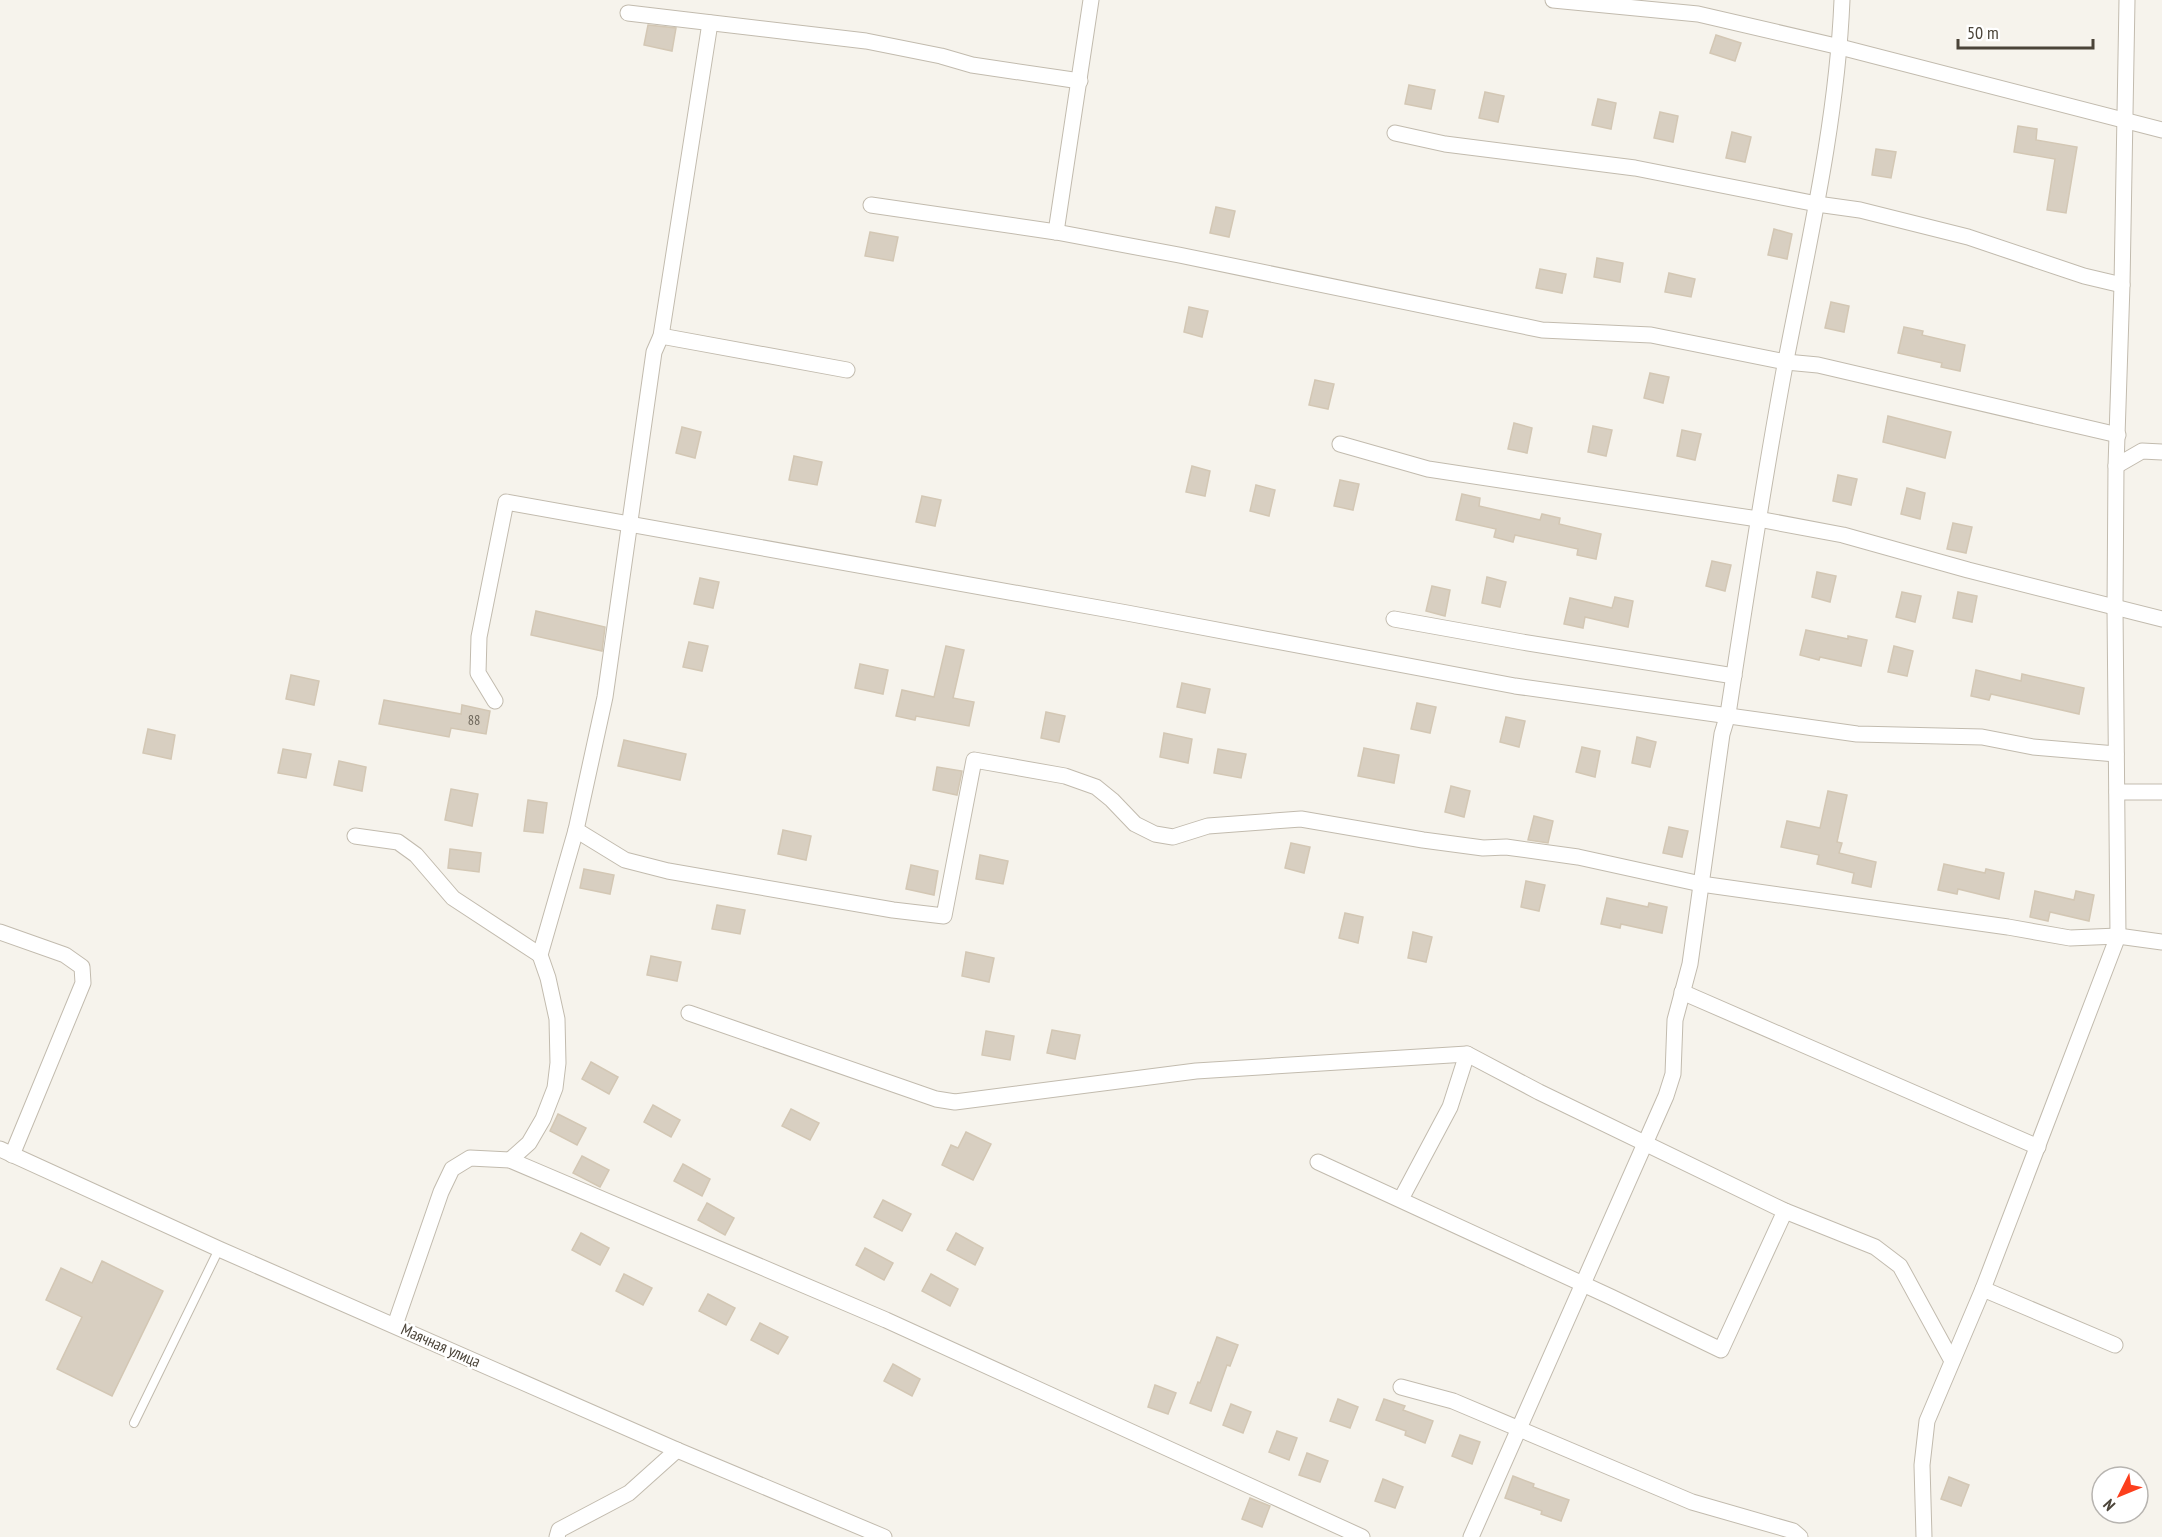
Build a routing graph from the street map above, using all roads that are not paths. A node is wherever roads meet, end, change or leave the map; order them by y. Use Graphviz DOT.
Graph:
graph roads {
  1 [pos="1092,0"];
  2 [pos="1553,0"];
  3 [pos="1842,0"];
  4 [pos="2127,0"];
  5 [pos="628,13"];
  6 [pos="710,22"];
  7 [pos="1840,47"];
  8 [pos="1080,81"];
  9 [pos="2125,120"];
  10 [pos="2162,130"];
  11 [pos="1395,133"];
  12 [pos="1817,204"];
  13 [pos="871,205"];
  14 [pos="1056,232"];
  15 [pos="2122,285"];
  16 [pos="661,336"];
  17 [pos="1786,362"];
  18 [pos="847,370"];
  19 [pos="2118,435"];
  20 [pos="1340,444"];
  21 [pos="2162,452"];
  22 [pos="2116,466"];
  23 [pos="1758,519"];
  24 [pos="631,523"];
  25 [pos="2115,609"];
  26 [pos="1394,619"];
  27 [pos="2162,619"];
  28 [pos="1734,676"];
  29 [pos="495,701"];
  30 [pos="1728,714"];
  31 [pos="2116,754"];
  32 [pos="2117,792"];
  33 [pos="2162,792"];
  34 [pos="576,830"];
  35 [pos="355,836"];
  36 [pos="1701,884"];
  37 [pos="0,932"];
  38 [pos="2118,936"];
  39 [pos="2162,942"];
  40 [pos="540,955"];
  41 [pos="1682,992"];
  42 [pos="689,1013"];
  43 [pos="1467,1054"];
  44 [pos="1645,1142"];
  45 [pos="2038,1148"];
  46 [pos="6,1152"];
  47 [pos="510,1160"];
  48 [pos="1318,1162"];
  49 [pos="1401,1199"];
  50 [pos="1785,1211"];
  51 [pos="219,1249"];
  52 [pos="1583,1284"];
  53 [pos="1983,1289"];
  54 [pos="394,1325"];
  55 [pos="2115,1345"];
  56 [pos="1952,1361"];
  57 [pos="1401,1387"];
  58 [pos="134,1423"];
  59 [pos="1518,1429"];
  60 [pos="677,1450"];
  61 [pos="557,1535"];
  62 [pos="883,1537"];
  63 [pos="1362,1537"];
  64 [pos="1471,1537"];
  65 [pos="1800,1537"];
  66 [pos="1924,1537"];
  1 -- 8 [label="street"];
  2 -- 7 [label="street"];
  3 -- 7 [label="street"];
  4 -- 9 [label="street"];
  5 -- 6 [label="street"];
  6 -- 8 [label="street"];
  6 -- 16 [label="street"];
  7 -- 9 [label="street"];
  7 -- 12 [label="street"];
  8 -- 14 [label="street"];
  9 -- 10 [label="street"];
  9 -- 15 [label="street"];
  11 -- 12 [label="street"];
  12 -- 15 [label="street"];
  12 -- 17 [label="street"];
  13 -- 14 [label="street"];
  14 -- 17 [label="street"];
  15 -- 19 [label="street"];
  16 -- 18 [label="street"];
  16 -- 24 [label="street"];
  17 -- 19 [label="street"];
  17 -- 23 [label="street"];
  19 -- 22 [label="street"];
  20 -- 23 [label="street"];
  21 -- 22 [label="street"];
  22 -- 25 [label="street"];
  23 -- 25 [label="street"];
  23 -- 28 [label="street"];
  24 -- 29 [label="street"];
  24 -- 30 [label="street"];
  24 -- 34 [label="street"];
  25 -- 27 [label="street"];
  25 -- 31 [label="street"];
  26 -- 28 [label="street"];
  28 -- 30 [label="street"];
  30 -- 31 [label="street"];
  30 -- 36 [label="street"];
  31 -- 32 [label="street"];
  32 -- 33 [label="street"];
  32 -- 38 [label="street"];
  34 -- 36 [label="street"];
  34 -- 40 [label="street"];
  35 -- 40 [label="street"];
  36 -- 38 [label="street"];
  36 -- 41 [label="street"];
  37 -- 46 [label="street"];
  38 -- 39 [label="street"];
  38 -- 45 [label="street"];
  40 -- 47 [label="street"];
  41 -- 44 [label="street"];
  41 -- 45 [label="street"];
  42 -- 43 [label="street"];
  43 -- 44 [label="street"];
  43 -- 49 [label="street"];
  44 -- 50 [label="street"];
  44 -- 52 [label="street"];
  45 -- 53 [label="street"];
  46 -- 51 [label="street, Маячная улица"];
  47 -- 54 [label="street"];
  47 -- 63 [label="street"];
  48 -- 49 [label="street"];
  49 -- 52 [label="street"];
  50 -- 52 [label="street"];
  50 -- 56 [label="street"];
  51 -- 54 [label="street, Маячная улица"];
  51 -- 58 [label="lane"];
  52 -- 59 [label="street"];
  53 -- 55 [label="street"];
  53 -- 56 [label="street"];
  54 -- 60 [label="street, Маячная улица"];
  56 -- 66 [label="street"];
  57 -- 59 [label="street"];
  59 -- 64 [label="street"];
  59 -- 65 [label="street"];
  60 -- 61 [label="street"];
  60 -- 62 [label="street, Маячная улица"];
}
